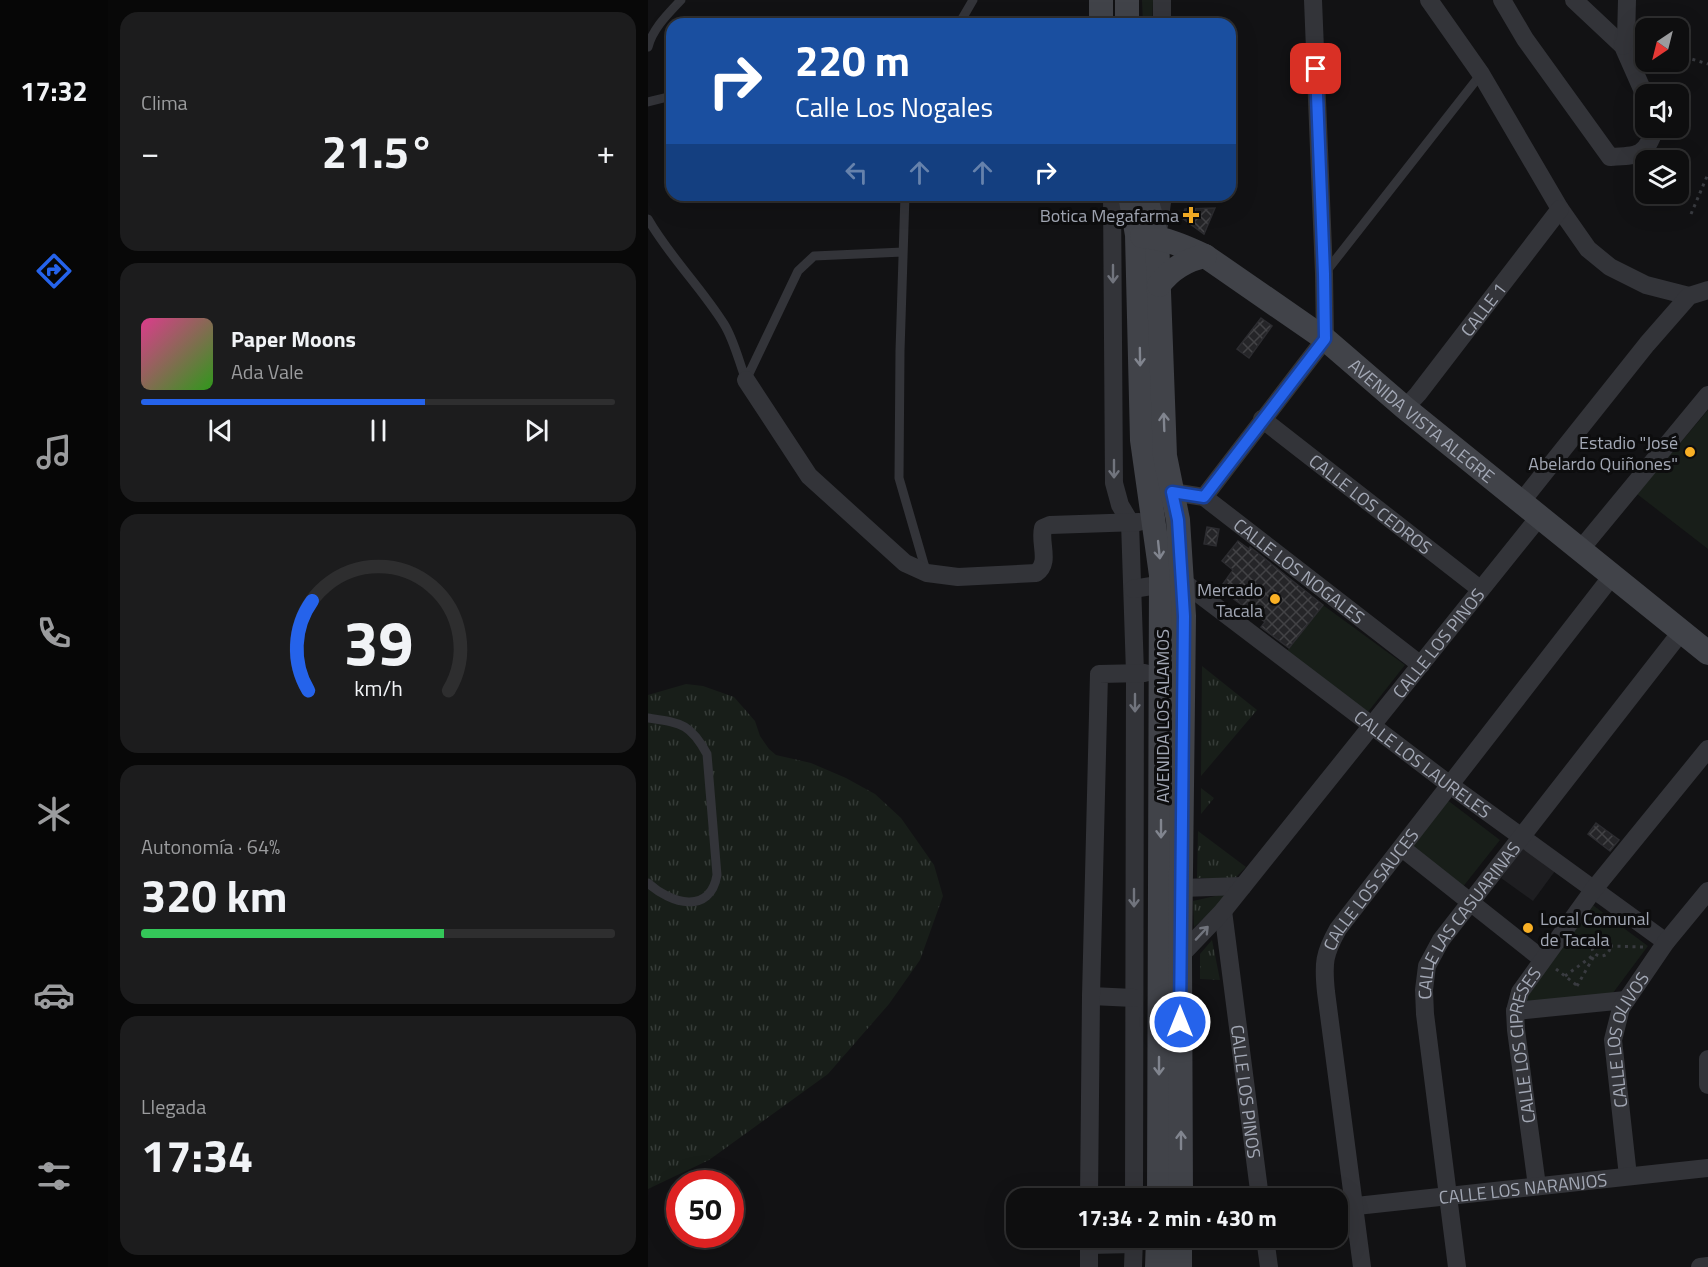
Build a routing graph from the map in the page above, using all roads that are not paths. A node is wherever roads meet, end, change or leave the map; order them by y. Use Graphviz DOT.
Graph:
graph roads {
  1 [pos="681,0"];
  2 [pos="973,0"];
  3 [pos="1101,0"];
  4 [pos="1127,0"];
  5 [pos="1161,0"];
  6 [pos="1313,0"];
  7 [pos="1429,0"];
  8 [pos="1502,0"];
  9 [pos="1574,0"];
  10 [pos="1627,0"];
  11 [pos="963,18"];
  12 [pos="1101,18"];
  13 [pos="1127,18"];
  14 [pos="1162,18"];
  15 [pos="1623,46"];
  16 [pos="648,47"];
  17 [pos="1481,74"];
  18 [pos="1640,84"];
  19 [pos="666,98"];
  20 [pos="648,102"];
  21 [pos="1652,138"];
  22 [pos="905,201"];
  23 [pos="1112,201"];
  24 [pos="1132,201"];
  25 [pos="1145,201"];
  26 [pos="1161,201"];
  27 [pos="1560,209"];
  28 [pos="648,219"];
  29 [pos="1113,233"];
  30 [pos="1147,236"];
  31 [pos="903,252"];
  32 [pos="1205,256"];
  33 [pos="1324,274"];
  34 [pos="1159,285"];
  35 [pos="1708,290"];
  36 [pos="1689,296"];
  37 [pos="1325,339"];
  38 [pos="746,380"];
  39 [pos="1708,395"];
  40 [pos="1405,408"];
  41 [pos="1262,419"];
  42 [pos="1172,492"];
  43 [pos="1204,497"];
  44 [pos="1531,508"];
  45 [pos="1166,520"];
  46 [pos="1130,522"];
  47 [pos="1580,550"];
  48 [pos="927,573"];
  49 [pos="1612,576"];
  50 [pos="1172,583"];
  51 [pos="1133,589"];
  52 [pos="1480,589"];
  53 [pos="1681,632"];
  54 [pos="1708,653"];
  55 [pos="1421,665"];
  56 [pos="1135,673"];
  57 [pos="1162,674"];
  58 [pos="648,718"];
  59 [pos="1371,724"];
  60 [pos="1708,750"];
  61 [pos="1450,785"];
  62 [pos="1521,836"];
  63 [pos="1402,848"];
  64 [pos="648,883"];
  65 [pos="1243,886"];
  66 [pos="1181,888"];
  67 [pos="1594,889"];
  68 [pos="1708,891"];
  69 [pos="1471,902"];
  70 [pos="1223,911"];
  71 [pos="1666,942"];
  72 [pos="1180,956"];
  73 [pos="1542,959"];
  74 [pos="1170,985"];
  75 [pos="1134,991"];
  76 [pos="1091,996"];
  77 [pos="1626,1000"];
  78 [pos="1515,1011"];
  79 [pos="1708,1059"];
  80 [pos="1708,1085"];
  81 [pos="1708,1168"];
  82 [pos="1628,1176"];
  83 [pos="1537,1186"];
  84 [pos="1089,1188"];
  85 [pos="1134,1188"];
  86 [pos="1160,1188"];
  87 [pos="1180,1188"];
  88 [pos="1259,1188"];
  89 [pos="1344,1188"];
  90 [pos="1448,1196"];
  91 [pos="1348,1207"];
  92 [pos="1348,1214"];
  93 [pos="1089,1248"];
  94 [pos="1134,1248"];
  95 [pos="1158,1248"];
  96 [pos="1180,1248"];
  97 [pos="1266,1248"];
  98 [pos="1708,1266"];
  99 [pos="1089,1267"];
  100 [pos="1133,1267"];
  101 [pos="1157,1267"];
  102 [pos="1180,1267"];
  103 [pos="1269,1267"];
  104 [pos="1362,1267"];
  105 [pos="1457,1267"];
  106 [pos="1700,1267"];
  1 -- 16 [label="lane"];
  2 -- 11 [label="lane"];
  3 -- 12 [label="main road"];
  4 -- 13 [label="main road"];
  5 -- 14 [label="street"];
  6 -- 33 [label="street"];
  7 -- 17 [label="street"];
  8 -- 21 [label="street"];
  9 -- 15 [label="street"];
  10 -- 15 [label="street"];
  15 -- 18 [label="street"];
  17 -- 27 [label="street"];
  17 -- 33 [label="lane"];
  19 -- 20 [label="lane"];
  22 -- 31 [label="lane"];
  23 -- 29 [label="street"];
  24 -- 30 [label="main road"];
  25 -- 30 [label="main road"];
  26 -- 30 [label="street"];
  27 -- 36 [label="street"];
  27 -- 40 [label="street, CALLE 1"];
  28 -- 38 [label="lane"];
  29 -- 30 [label="street, AVENIDA VISTA ALEGRE"];
  29 -- 46 [label="street, one-way"];
  30 -- 32 [label="main road, AVENIDA VISTA ALEGRE"];
  30 -- 34 [label="main road, AVENIDA LOS ALAMOS"];
  30 -- 45 [label="main road, AVENIDA LOS ALAMOS, one-way"];
  31 -- 38 [label="lane"];
  31 -- 48 [label="lane"];
  32 -- 34 [label="main road"];
  32 -- 37 [label="main road, AVENIDA VISTA ALEGRE"];
  33 -- 37 [label="street"];
  42 -- 34 [label="main road, AVENIDA LOS ALAMOS, one-way"];
  35 -- 36 [label="street"];
  36 -- 44 [label="street, CALLE LOS PINOS"];
  37 -- 40 [label="main road, AVENIDA VISTA ALEGRE"];
  37 -- 41 [label="street"];
  38 -- 48 [label="street"];
  39 -- 47 [label="street"];
  40 -- 44 [label="main road, AVENIDA VISTA ALEGRE"];
  41 -- 43 [label="street"];
  41 -- 52 [label="street, CALLE LOS CEDROS"];
  42 -- 43 [label="street, CALLE LOS NOGALES"];
  42 -- 45 [label="main road, AVENIDA LOS ALAMOS"];
  43 -- 55 [label="street, CALLE LOS NOGALES"];
  44 -- 47 [label="main road, AVENIDA VISTA ALEGRE"];
  44 -- 52 [label="street, CALLE LOS PINOS"];
  45 -- 46 [label="street"];
  45 -- 50 [label="main road, AVENIDA LOS ALAMOS"];
  46 -- 48 [label="street"];
  46 -- 51 [label="street"];
  47 -- 49 [label="main road, AVENIDA VISTA ALEGRE"];
  49 -- 53 [label="main road, AVENIDA VISTA ALEGRE"];
  49 -- 61 [label="street, CALLE LOS SAUCES"];
  50 -- 51 [label="street"];
  50 -- 57 [label="main road, AVENIDA LOS ALAMOS"];
  50 -- 59 [label="street, CALLE LOS LAURELES"];
  50 -- 66 [label="main road, AVENIDA LOS ALAMOS"];
  51 -- 56 [label="street"];
  52 -- 55 [label="street, CALLE LOS PINOS"];
  53 -- 54 [label="main road, AVENIDA VISTA ALEGRE"];
  53 -- 62 [label="street, CALLE LAS CASUARINAS"];
  55 -- 59 [label="street, CALLE LOS PINOS"];
  56 -- 57 [label="street"];
  56 -- 75 [label="street, one-way"];
  56 -- 76 [label="street"];
  57 -- 74 [label="main road, AVENIDA LOS ALAMOS, one-way"];
  58 -- 64 [label="lane"];
  59 -- 61 [label="street, CALLE LOS LAURELES"];
  59 -- 65 [label="street, CALLE LOS PINOS"];
  60 -- 67 [label="street, CALLE LOS CIPRESES"];
  61 -- 62 [label="street, CALLE LOS LAURELES"];
  61 -- 63 [label="street, CALLE LOS SAUCES"];
  62 -- 67 [label="street, CALLE LOS LAURELES"];
  62 -- 69 [label="street, CALLE LAS CASUARINAS"];
  63 -- 69 [label="street"];
  63 -- 89 [label="street, CALLE LOS SAUCES"];
  65 -- 66 [label="street"];
  65 -- 70 [label="street, CALLE LOS PINOS"];
  66 -- 72 [label="main road, AVENIDA LOS ALAMOS"];
  67 -- 71 [label="street, CALLE LOS LAURELES"];
  67 -- 73 [label="street, CALLE LOS CIPRESES"];
  68 -- 71 [label="street, CALLE LOS OLIVOS"];
  69 -- 73 [label="street"];
  69 -- 90 [label="street, CALLE LAS CASUARINAS"];
  72 -- 70 [label="street, CALLE LOS PINOS, one-way"];
  70 -- 88 [label="street, CALLE LOS PINOS"];
  71 -- 77 [label="street, CALLE LOS OLIVOS"];
  72 -- 74 [label="main road, AVENIDA LOS ALAMOS"];
  73 -- 78 [label="street, CALLE LOS CIPRESES"];
  74 -- 75 [label="street"];
  74 -- 86 [label="main road, AVENIDA LOS ALAMOS, one-way"];
  87 -- 74 [label="main road, AVENIDA LOS ALAMOS, one-way"];
  75 -- 76 [label="street"];
  75 -- 85 [label="street"];
  76 -- 84 [label="street"];
  77 -- 78 [label="street"];
  77 -- 82 [label="street, CALLE LOS OLIVOS"];
  78 -- 83 [label="street, CALLE LOS CIPRESES"];
  79 -- 80 [label="street"];
  81 -- 82 [label="street, CALLE LOS NARANJOS"];
  82 -- 83 [label="street, CALLE LOS NARANJOS"];
  83 -- 90 [label="street, CALLE LOS NARANJOS"];
  90 -- 91 [label="street, CALLE LOS NARANJOS"];
  90 -- 105 [label="street, CALLE LAS CASUARINAS"];
  92 -- 104 [label="street, CALLE LOS SAUCES"];
  93 -- 99 [label="street"];
  94 -- 100 [label="street"];
  95 -- 101 [label="main road"];
  96 -- 102 [label="main road"];
  97 -- 103 [label="street"];
  98 -- 106 [label="street"];
}
